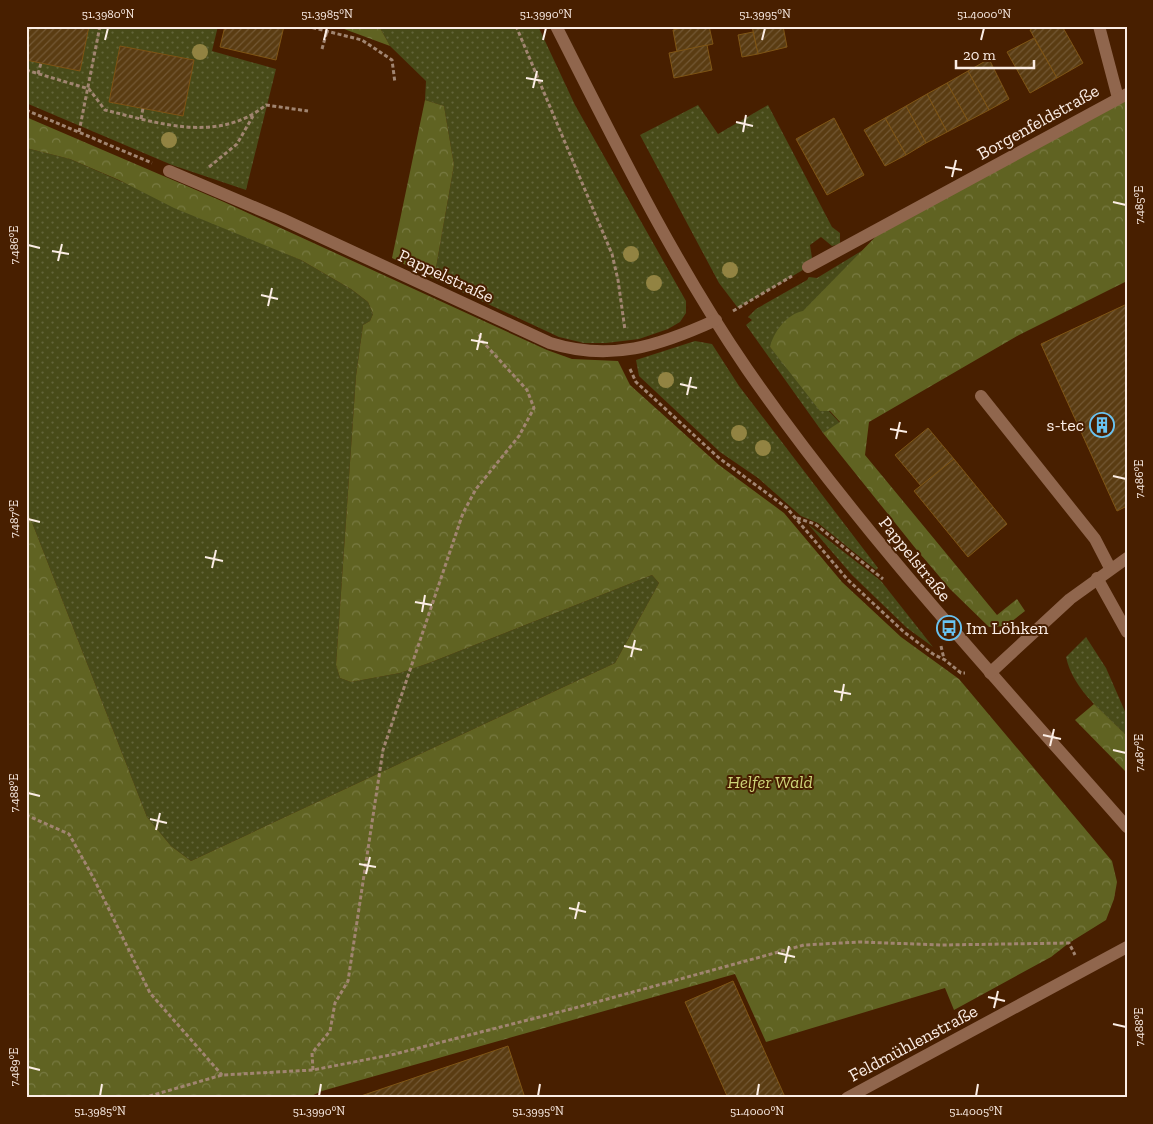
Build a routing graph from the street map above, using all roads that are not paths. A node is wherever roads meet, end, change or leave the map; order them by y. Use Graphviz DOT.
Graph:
graph roads {
  1 [pos="556,26"];
  2 [pos="1099,26"];
  3 [pos="1122,96"];
  4 [pos="170,171"];
  5 [pos="808,267"];
  6 [pos="716,320"];
  7 [pos="981,396"];
  8 [pos="1127,558"];
  9 [pos="1110,568"];
  10 [pos="1097,578"];
  11 [pos="1127,632"];
  12 [pos="990,673"];
  13 [pos="1127,827"];
  14 [pos="1127,947"];
  15 [pos="847,1098"];
  1 -- 6 [label="street, Pappelstraße"];
  2 -- 3 [label="street"];
  3 -- 5 [label="street, Borgenfeldstraße"];
  4 -- 6 [label="street, Pappelstraße"];
  6 -- 12 [label="street, Pappelstraße"];
  7 -- 9 [label="street"];
  8 -- 9 [label="street"];
  9 -- 10 [label="street"];
  10 -- 11 [label="street"];
  10 -- 12 [label="street"];
  12 -- 13 [label="street, Pappelstraße"];
  14 -- 15 [label="street, Feldmühlenstraße"];
}
